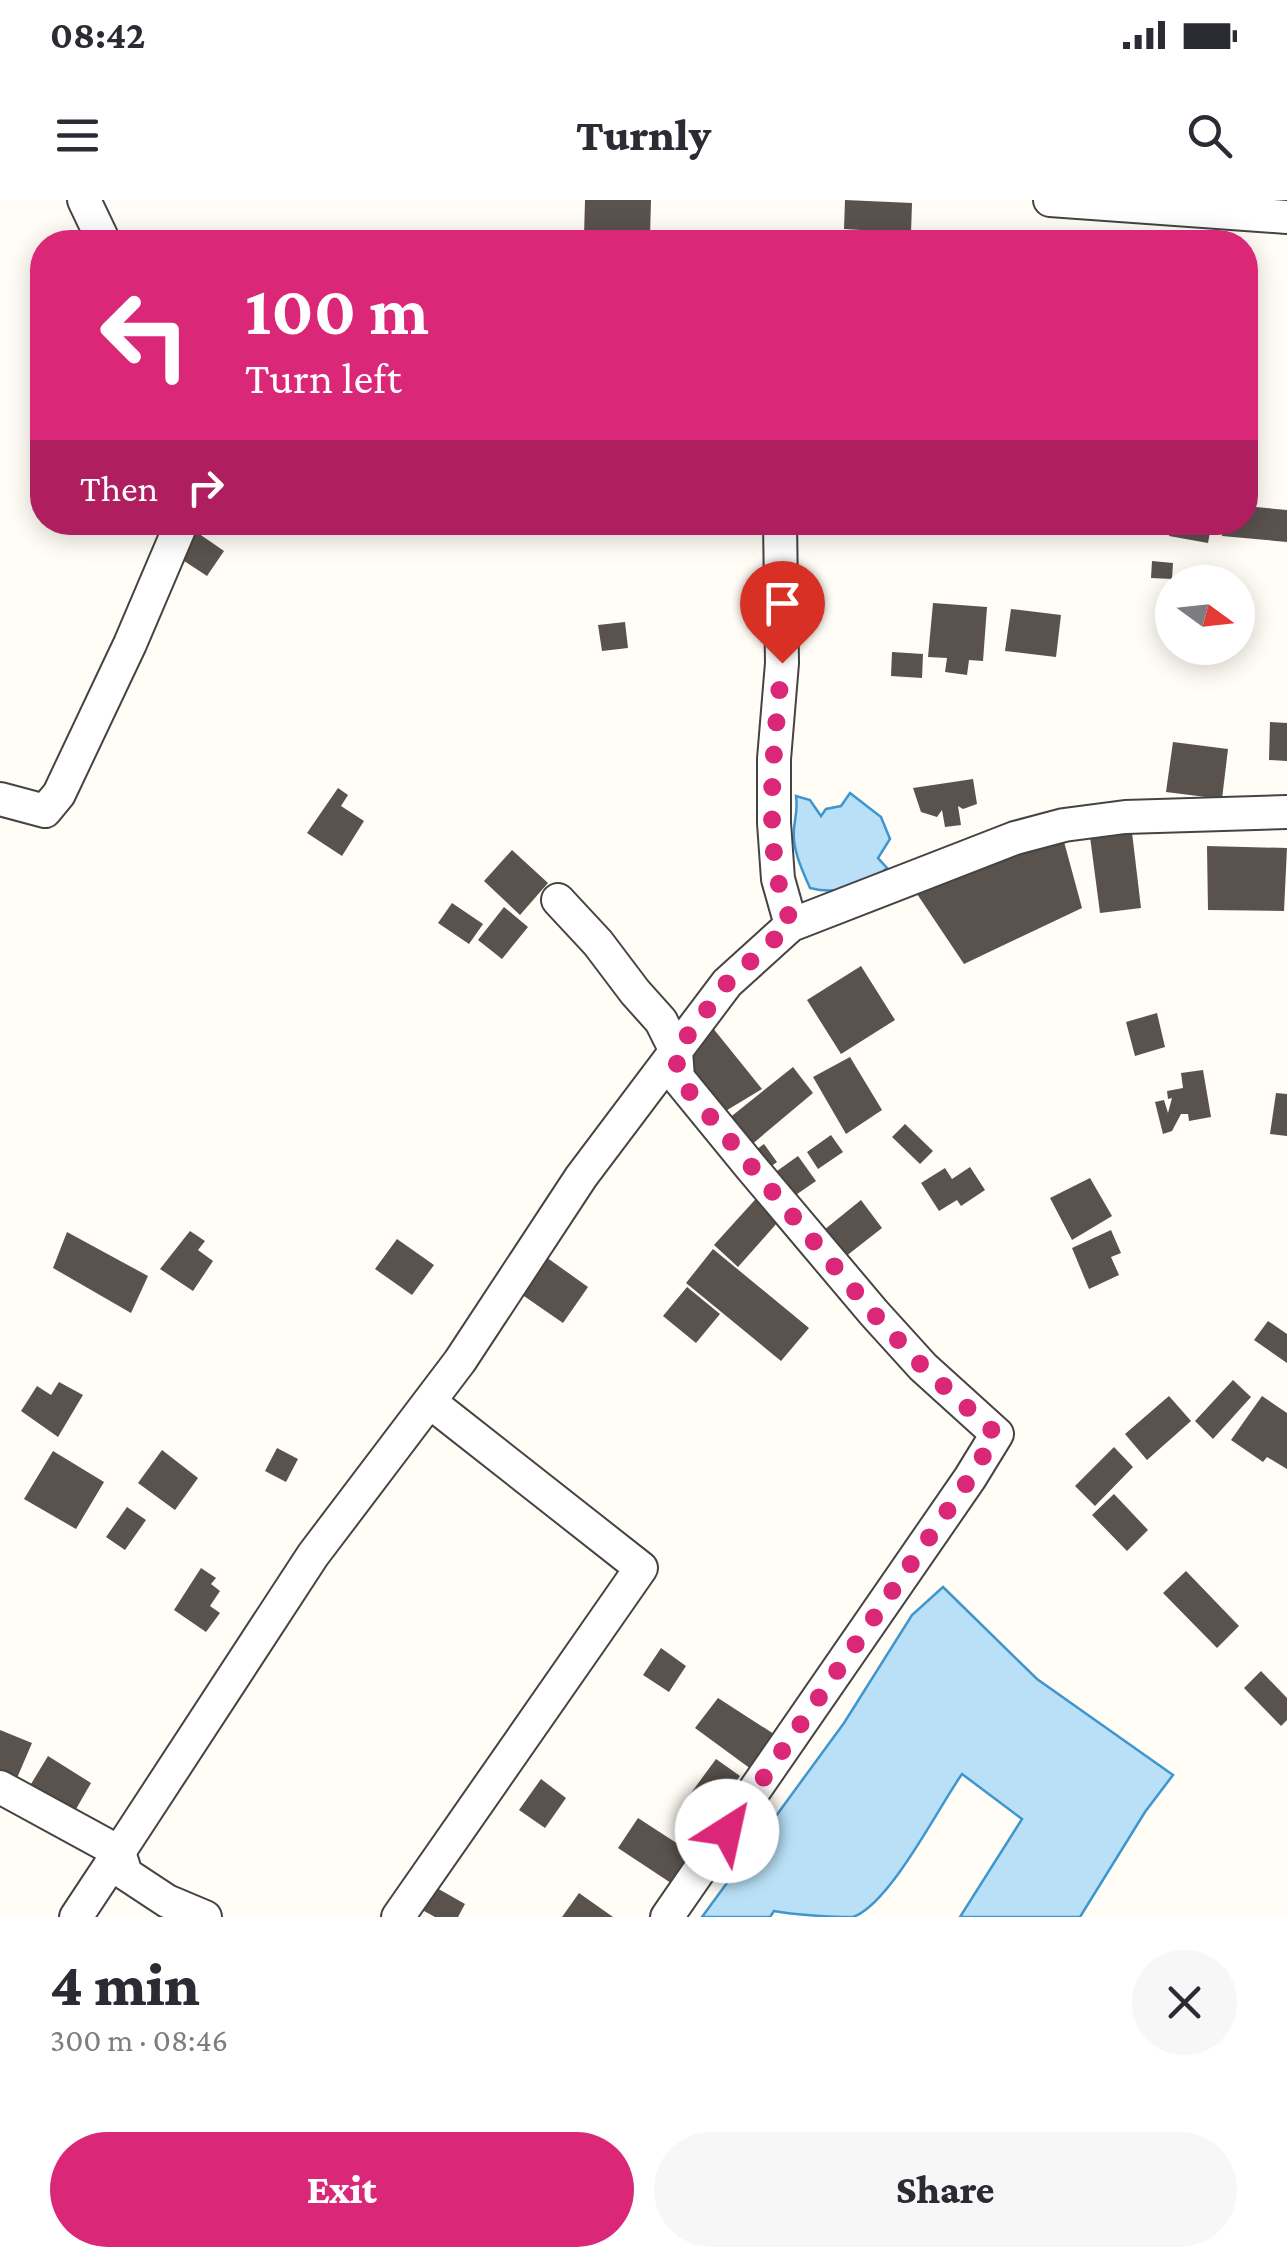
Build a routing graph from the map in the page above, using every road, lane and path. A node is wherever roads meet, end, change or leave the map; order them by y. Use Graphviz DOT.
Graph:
graph roads {
  1 [pos="84,200"];
  2 [pos="1050,200"];
  3 [pos="1287,218"];
  4 [pos="98,230"];
  5 [pos="176,535"];
  6 [pos="780,535"];
  7 [pos="0,799"];
  8 [pos="1287,812"];
  9 [pos="558,900"];
  10 [pos="791,924"];
  11 [pos="676,1051"];
  12 [pos="430,1402"];
  13 [pos="0,1787"];
  14 [pos="119,1852"];
  15 [pos="76,1917"];
  16 [pos="205,1917"];
  17 [pos="398,1917"];
  18 [pos="666,1917"];
  1 -- 4 [label="street"];
  2 -- 3 [label="street"];
  5 -- 7 [label="street"];
  6 -- 10 [label="street"];
  8 -- 10 [label="street"];
  9 -- 11 [label="street"];
  10 -- 11 [label="street"];
  11 -- 12 [label="street"];
  11 -- 18 [label="street"];
  12 -- 14 [label="street"];
  12 -- 17 [label="street"];
  13 -- 14 [label="street"];
  14 -- 15 [label="street"];
  14 -- 16 [label="street"];
}
